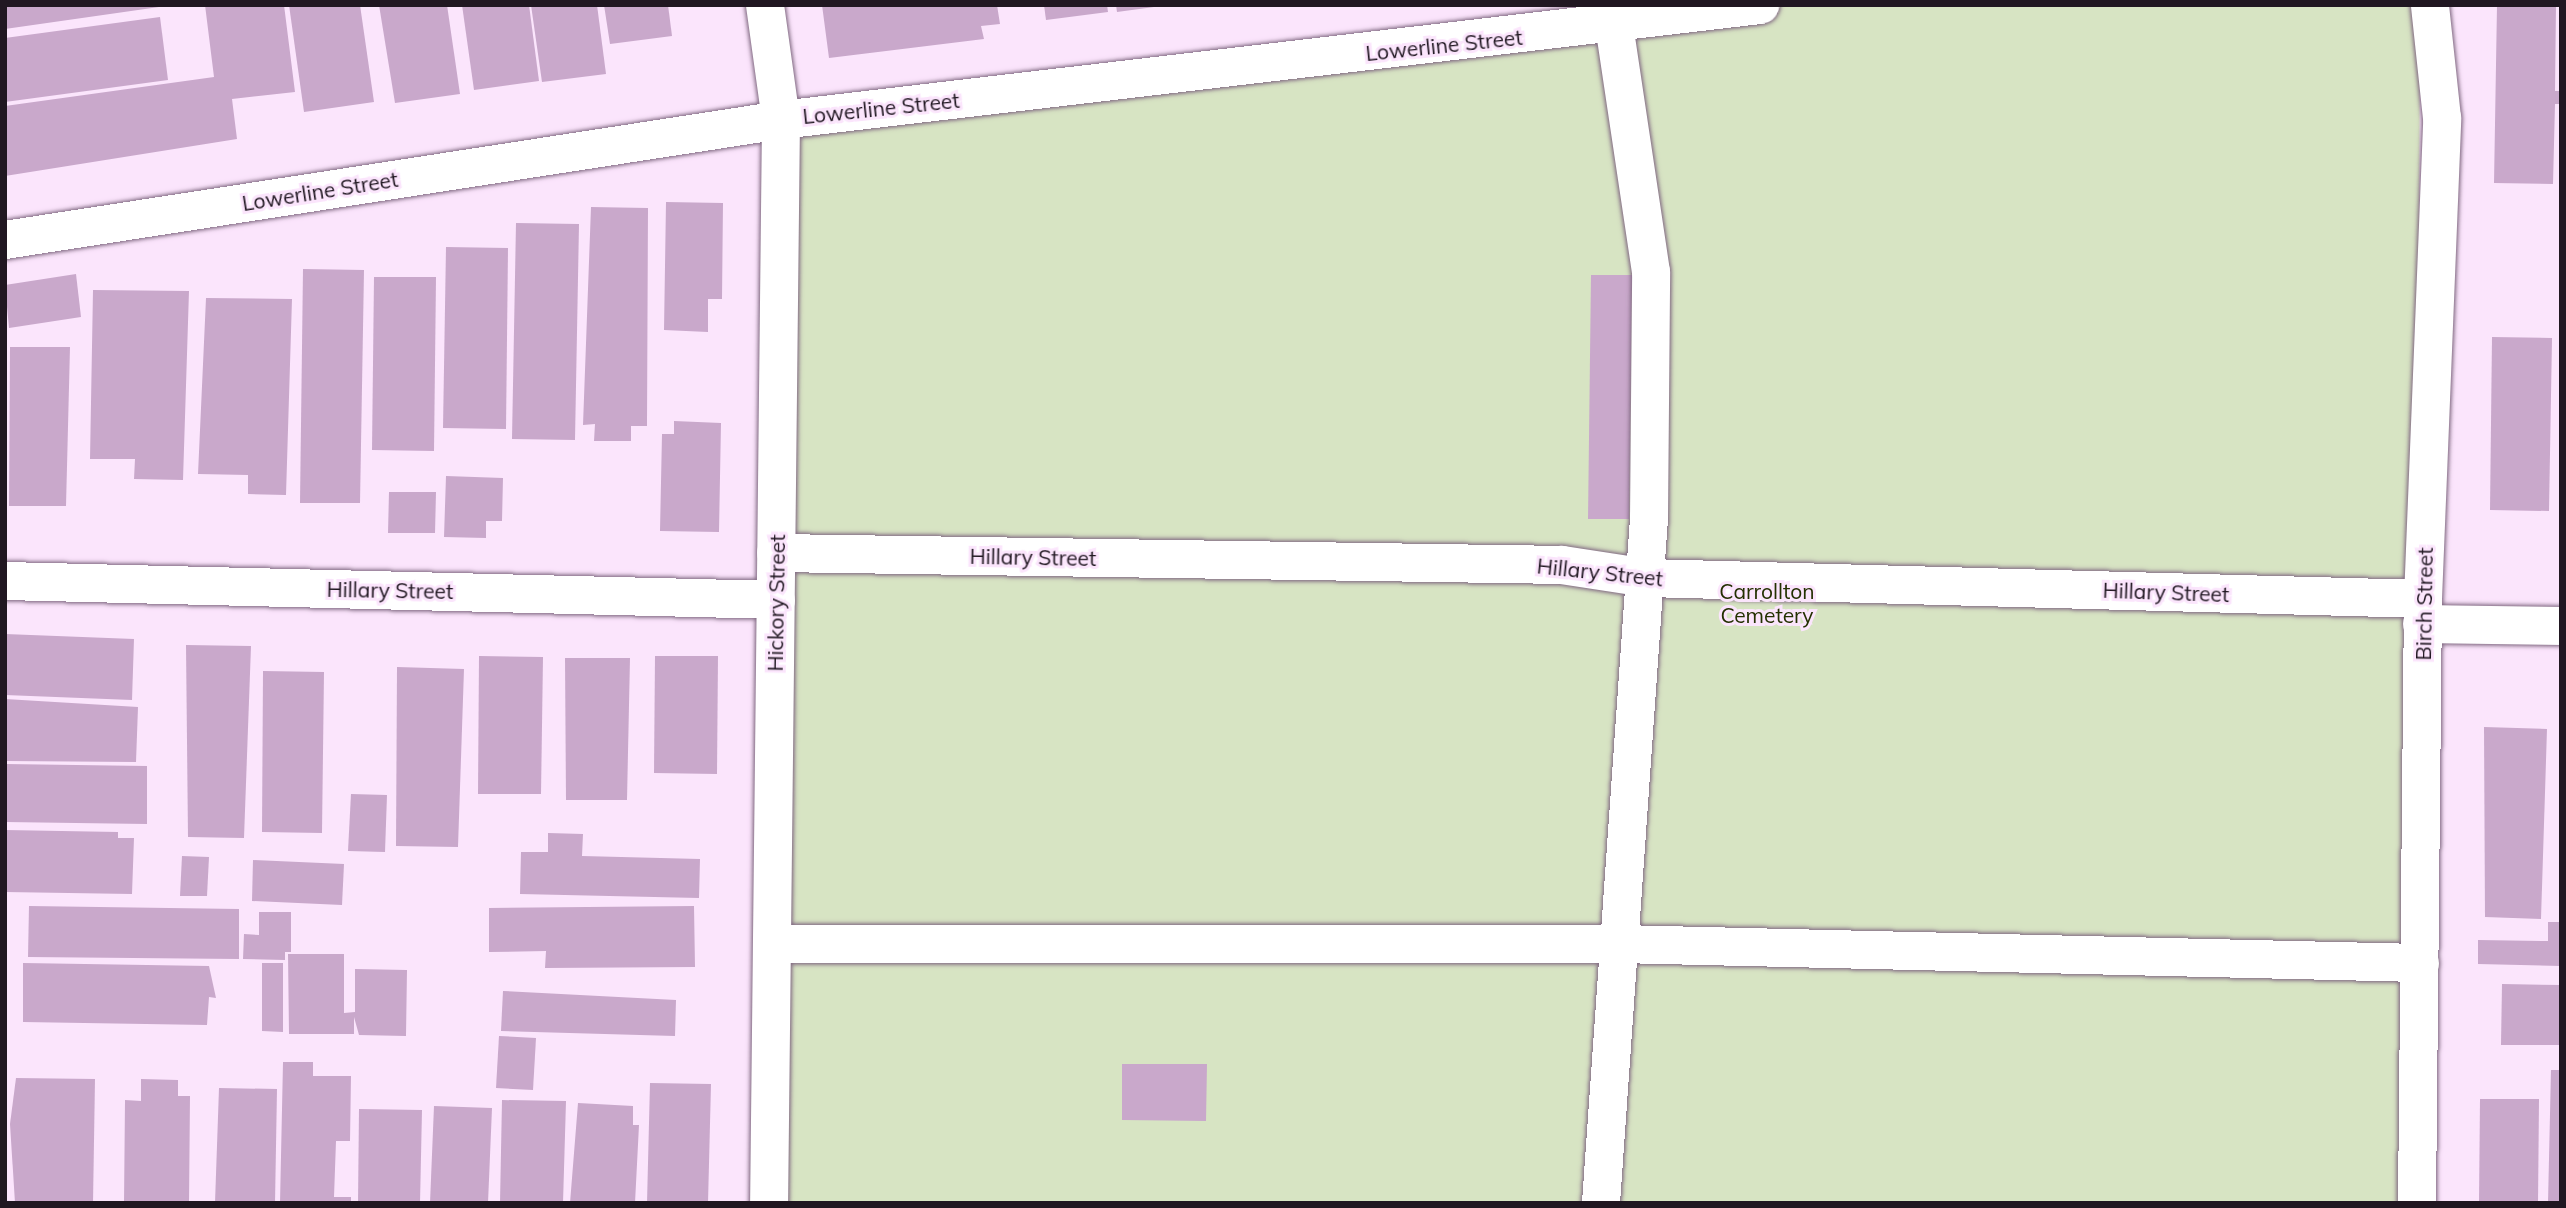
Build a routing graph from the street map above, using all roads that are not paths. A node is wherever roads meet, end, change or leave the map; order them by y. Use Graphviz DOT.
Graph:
graph roads {
  1 [pos="765,5"];
  2 [pos="1760,5"];
  3 [pos="2430,5"];
  4 [pos="1612,15"];
  5 [pos="781,120"];
  6 [pos="5,240"];
  7 [pos="776,553"];
  8 [pos="1647,578"];
  9 [pos="5,581"];
  10 [pos="776,600"];
  11 [pos="2423,611"];
  12 [pos="2561,626"];
  13 [pos="772,944"];
  14 [pos="1619,944"];
  15 [pos="2420,964"];
  16 [pos="769,1203"];
  17 [pos="1601,1203"];
  18 [pos="2417,1203"];
  1 -- 5 [label="street, Hickory Street"];
  2 -- 4 [label="street, Lowerline Street"];
  3 -- 11 [label="street, Birch Street"];
  4 -- 5 [label="street, Lowerline Street"];
  4 -- 8 [label="street"];
  5 -- 6 [label="street, Lowerline Street"];
  5 -- 7 [label="street, Hickory Street"];
  7 -- 8 [label="street, Hillary Street"];
  7 -- 10 [label="street, Hickory Street"];
  8 -- 11 [label="street, Hillary Street"];
  8 -- 14 [label="street"];
  9 -- 10 [label="street, Hillary Street"];
  10 -- 13 [label="street, Hickory Street"];
  11 -- 12 [label="street, Hillary Street"];
  11 -- 15 [label="street, Birch Street"];
  13 -- 14 [label="street"];
  13 -- 16 [label="street, Hickory Street"];
  14 -- 15 [label="street"];
  14 -- 17 [label="street"];
  15 -- 18 [label="street, Birch Street"];
}
